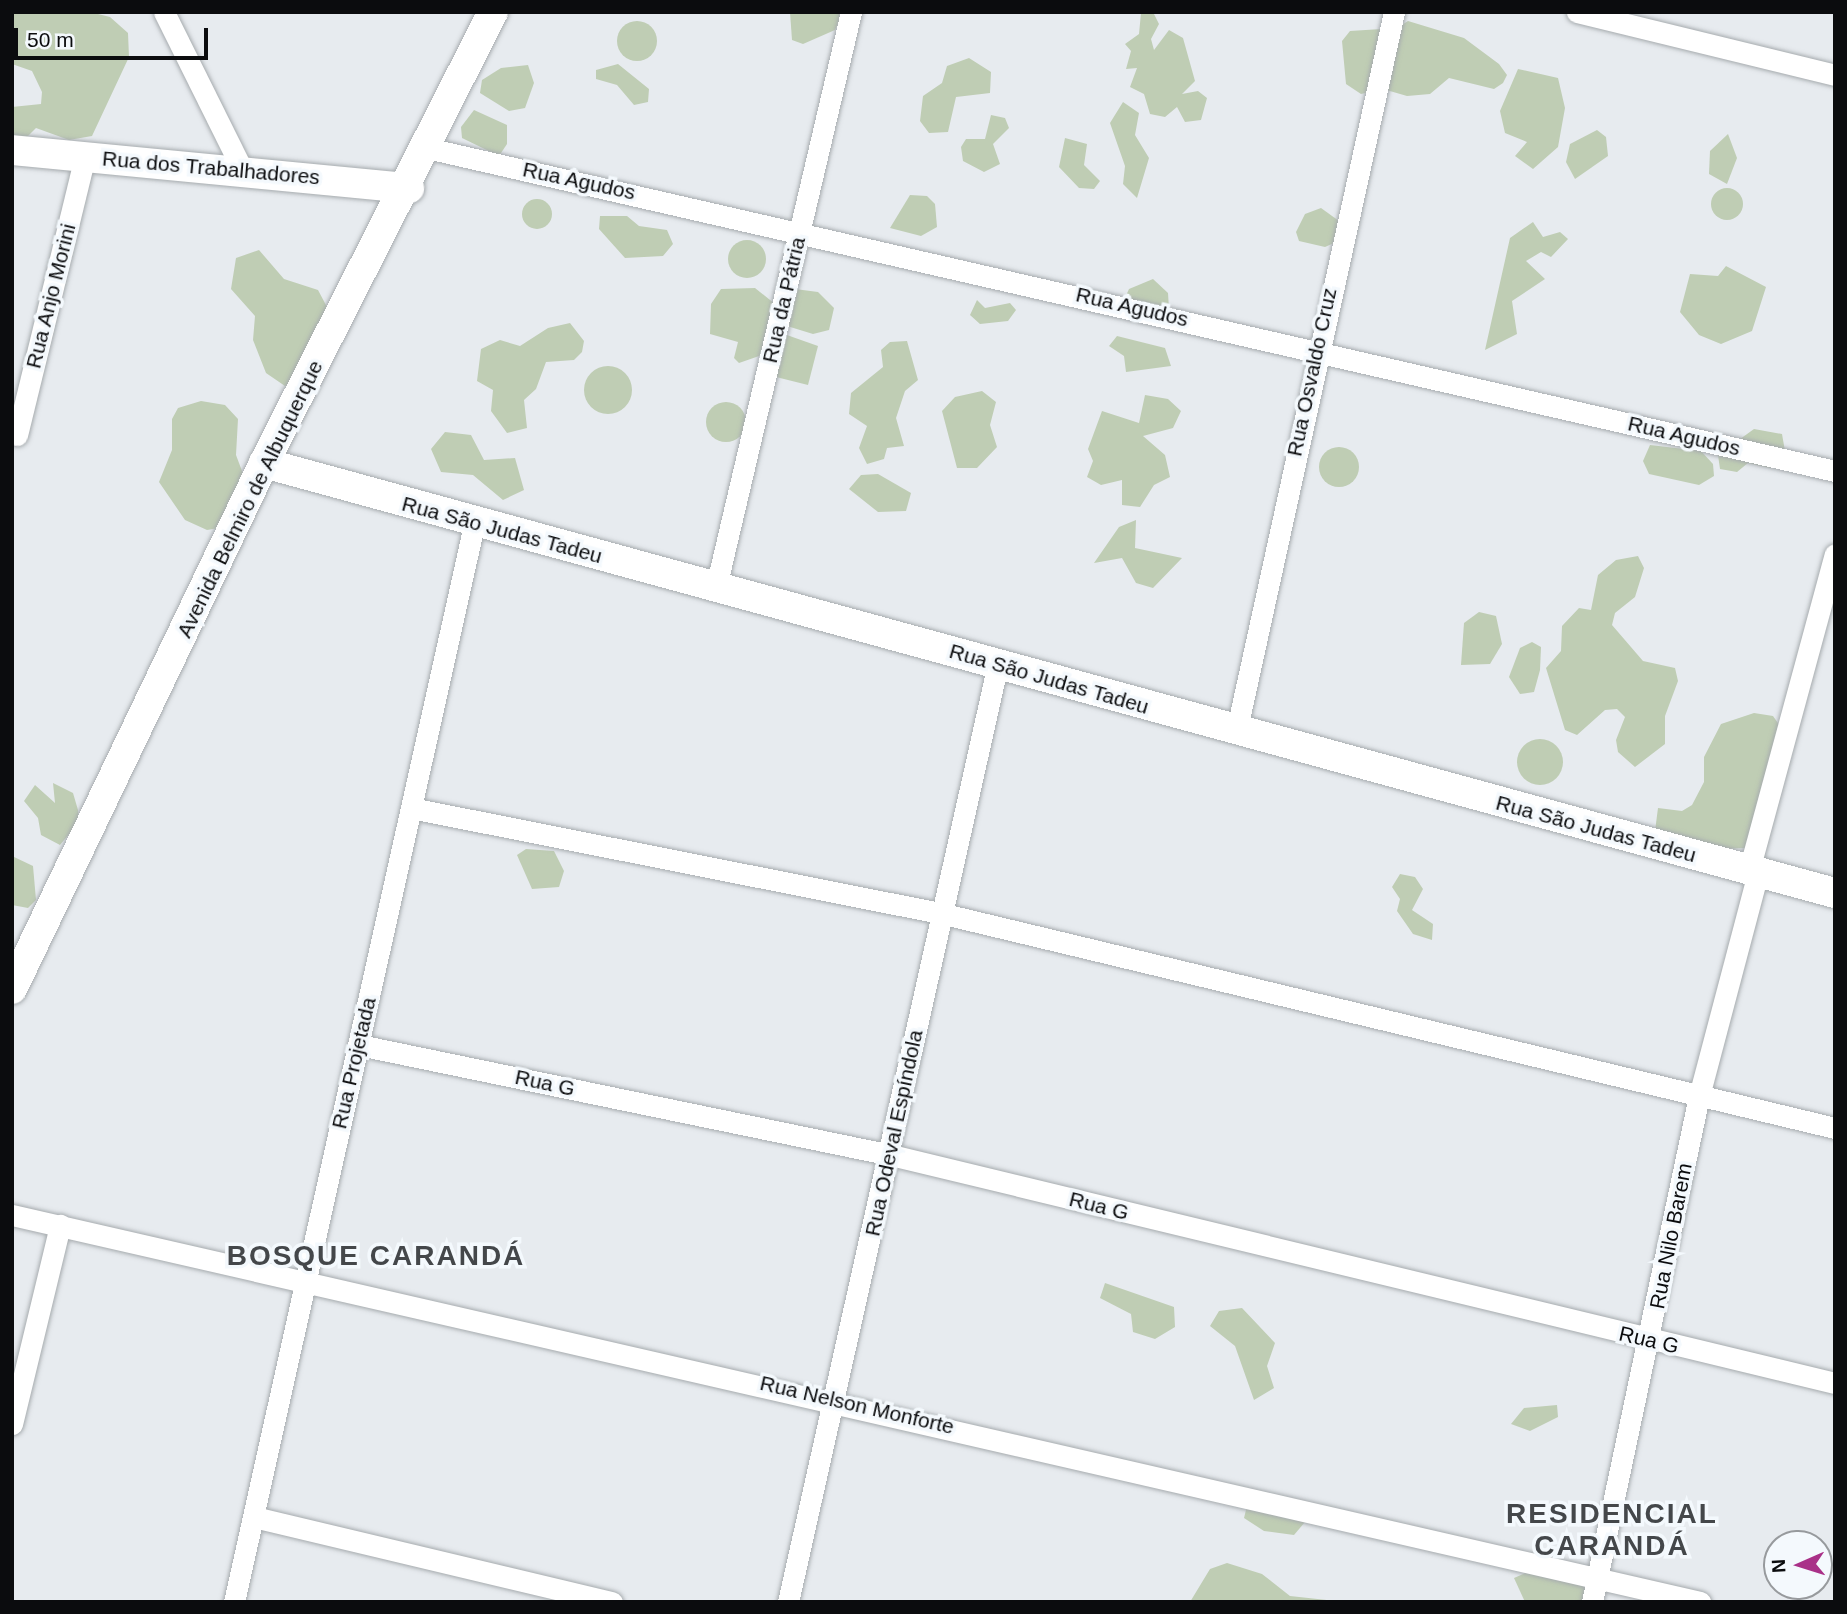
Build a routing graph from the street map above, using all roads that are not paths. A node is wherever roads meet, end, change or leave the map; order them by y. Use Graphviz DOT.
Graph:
graph roads {
  1 [pos="164,12"];
  2 [pos="493,12"];
  3 [pos="851,12"];
  4 [pos="1394,12"];
  5 [pos="1577,12"];
  6 [pos="1835,75"];
  7 [pos="427,148"];
  8 [pos="12,150"];
  9 [pos="85,156"];
  10 [pos="242,169"];
  11 [pos="409,188"];
  12 [pos="801,230"];
  13 [pos="1316,350"];
  14 [pos="17,435"];
  15 [pos="264,463"];
  16 [pos="1835,471"];
  17 [pos="474,525"];
  18 [pos="1835,554"];
  19 [pos="716,587"];
  20 [pos="998,663"];
  21 [pos="1236,733"];
  22 [pos="411,808"];
  23 [pos="1753,871"];
  24 [pos="1835,893"];
  25 [pos="940,913"];
  26 [pos="12,989"];
  27 [pos="359,1045"];
  28 [pos="1699,1096"];
  29 [pos="1835,1128"];
  30 [pos="891,1155"];
  31 [pos="12,1215"];
  32 [pos="60,1225"];
  33 [pos="302,1283"];
  34 [pos="1650,1340"];
  35 [pos="1835,1383"];
  36 [pos="834,1399"];
  37 [pos="12,1424"];
  38 [pos="254,1517"];
  39 [pos="1598,1578"];
  40 [pos="234,1602"];
  41 [pos="612,1602"];
  42 [pos="788,1602"];
  43 [pos="1592,1602"];
  44 [pos="1700,1602"];
  1 -- 10 [label="street"];
  2 -- 7 [label="street, Avenida Belmiro de Albuquerque"];
  3 -- 12 [label="street, Rua da Pátria"];
  4 -- 13 [label="street, Rua Osvaldo Cruz"];
  5 -- 6 [label="street"];
  7 -- 11 [label="street, Avenida Belmiro de Albuquerque"];
  7 -- 12 [label="street, Rua Agudos"];
  8 -- 9 [label="street, Rua dos Trabalhadores"];
  9 -- 10 [label="street, Rua dos Trabalhadores"];
  9 -- 14 [label="street, Rua Anjo Morini"];
  10 -- 11 [label="street, Rua dos Trabalhadores"];
  11 -- 15 [label="street, Avenida Belmiro de Albuquerque"];
  12 -- 13 [label="street, Rua Agudos"];
  12 -- 19 [label="street, Rua da Pátria"];
  13 -- 16 [label="street, Rua Agudos"];
  13 -- 21 [label="street, Rua Osvaldo Cruz"];
  15 -- 17 [label="street, Rua São Judas Tadeu"];
  15 -- 26 [label="street, Avenida Belmiro de Albuquerque"];
  17 -- 19 [label="street, Rua São Judas Tadeu"];
  17 -- 22 [label="street, Rua Projetada"];
  18 -- 23 [label="street, Rua Nilo Barem"];
  19 -- 20 [label="street, Rua São Judas Tadeu"];
  20 -- 21 [label="street, Rua São Judas Tadeu"];
  20 -- 25 [label="street, Rua Odeval Espíndola"];
  21 -- 23 [label="street, Rua São Judas Tadeu"];
  22 -- 25 [label="street"];
  22 -- 27 [label="street, Rua Projetada"];
  23 -- 24 [label="street, Rua São Judas Tadeu"];
  23 -- 28 [label="street, Rua Nilo Barem"];
  25 -- 28 [label="street"];
  25 -- 30 [label="street, Rua Odeval Espíndola"];
  27 -- 30 [label="street, Rua G"];
  27 -- 33 [label="street, Rua Projetada"];
  28 -- 29 [label="street"];
  28 -- 34 [label="street, Rua Nilo Barem"];
  30 -- 34 [label="street, Rua G"];
  30 -- 36 [label="street, Rua Odeval Espíndola"];
  31 -- 32 [label="street, Rua Nelson Monforte"];
  32 -- 33 [label="street, Rua Nelson Monforte"];
  32 -- 37 [label="street"];
  33 -- 36 [label="street, Rua Nelson Monforte"];
  33 -- 38 [label="street, Rua Projetada"];
  34 -- 35 [label="street, Rua G"];
  34 -- 39 [label="street, Rua Nilo Barem"];
  36 -- 39 [label="street, Rua Nelson Monforte"];
  36 -- 42 [label="street, Rua Odeval Espíndola"];
  38 -- 40 [label="street, Rua Projetada"];
  38 -- 41 [label="street"];
  39 -- 43 [label="street, Rua Nilo Barem"];
  39 -- 44 [label="street, Rua Nelson Monforte"];
}
